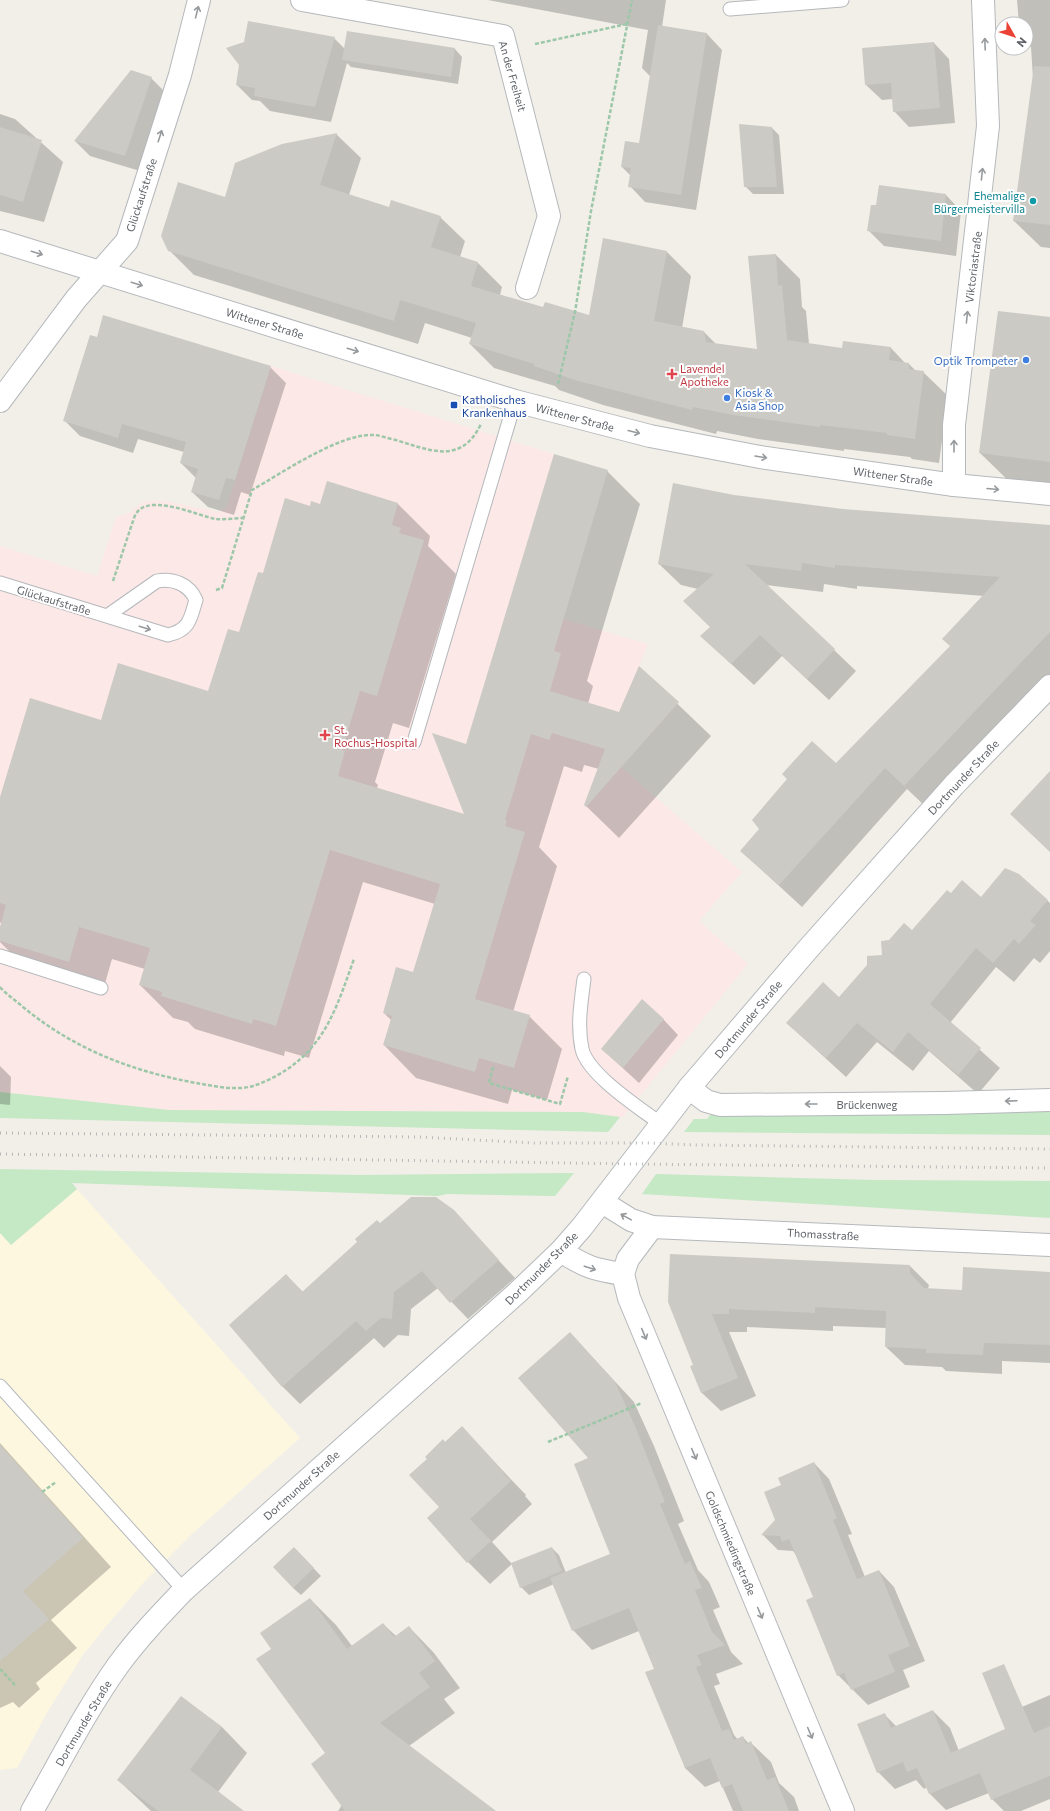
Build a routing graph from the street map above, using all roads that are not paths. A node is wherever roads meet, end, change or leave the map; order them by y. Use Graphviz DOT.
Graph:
graph roads {
  1 [pos="200,0"];
  2 [pos="302,0"];
  3 [pos="842,0"];
  4 [pos="983,0"];
  5 [pos="730,9"];
  6 [pos="0,241"];
  7 [pos="100,272"];
  8 [pos="527,288"];
  9 [pos="0,401"];
  10 [pos="515,401"];
  11 [pos="954,485"];
  12 [pos="1050,494"];
  13 [pos="0,583"];
  14 [pos="107,616"];
  15 [pos="1050,686"];
  16 [pos="414,742"];
  17 [pos="0,956"];
  18 [pos="584,979"];
  19 [pos="101,988"];
  20 [pos="689,1088"];
  21 [pos="1050,1100"];
  22 [pos="662,1124"];
  23 [pos="602,1202"];
  24 [pos="652,1227"];
  25 [pos="1050,1244"];
  26 [pos="561,1251"];
  27 [pos="623,1274"];
  28 [pos="0,1386"];
  29 [pos="184,1590"];
  30 [pos="32,1811"];
  31 [pos="843,1811"];
  7 -- 1 [label="street, Glückaufstraße, one-way"];
  2 -- 8 [label="street, An der Freiheit"];
  3 -- 5 [label="lane"];
  11 -- 4 [label="street, Viktoriastraße, one-way"];
  6 -- 7 [label="street, Wittener Straße, one-way"];
  7 -- 9 [label="street, Glückaufstraße"];
  7 -- 10 [label="street, Wittener Straße, one-way"];
  10 -- 11 [label="street, Wittener Straße, one-way"];
  10 -- 16 [label="lane"];
  11 -- 12 [label="street, Wittener Straße, one-way"];
  13 -- 14 [label="lane, Glückaufstraße"];
  14 -- 14 [label="lane, Glückaufstraße, one-way"];
  15 -- 20 [label="street, Dortmunder Straße"];
  17 -- 19 [label="lane"];
  18 -- 22 [label="lane"];
  21 -- 20 [label="street, Brückenweg, one-way"];
  20 -- 22 [label="street, Dortmunder Straße"];
  22 -- 23 [label="street, Dortmunder Straße"];
  24 -- 23 [label="street, Thomasstraße, one-way"];
  23 -- 26 [label="street, Dortmunder Straße"];
  24 -- 25 [label="street, Thomasstraße"];
  24 -- 27 [label="street"];
  26 -- 27 [label="street, one-way"];
  26 -- 29 [label="street, Dortmunder Straße"];
  27 -- 31 [label="street, Goldschmiedingstraße, one-way"];
  28 -- 29 [label="lane"];
  29 -- 30 [label="street, Dortmunder Straße"];
}
